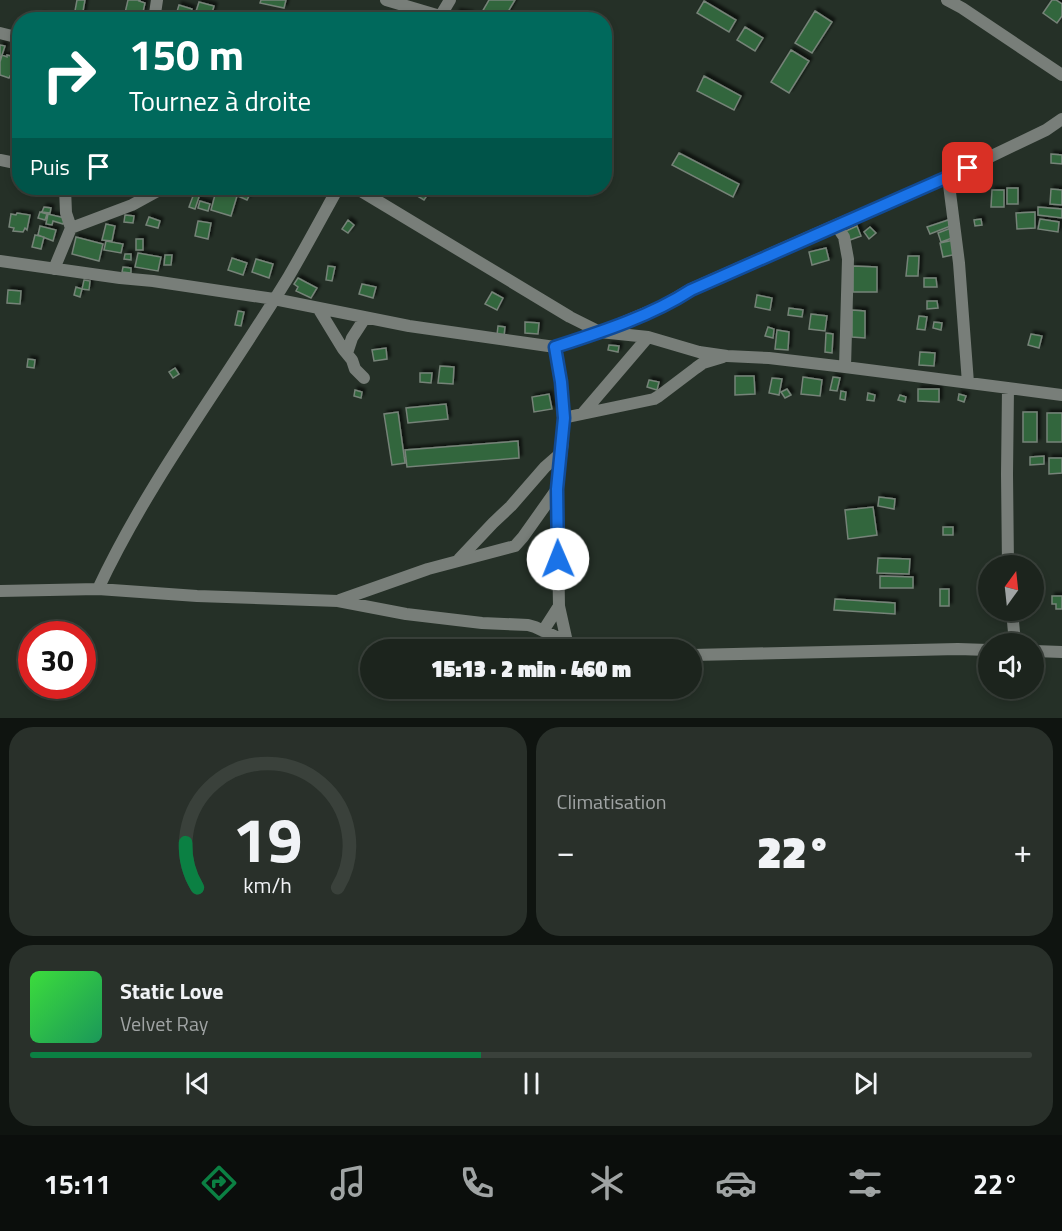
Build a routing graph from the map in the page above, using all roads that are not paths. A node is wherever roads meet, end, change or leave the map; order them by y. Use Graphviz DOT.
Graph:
graph roads {
  1 [pos="386,0"];
  2 [pos="947,0"];
  3 [pos="421,12"];
  4 [pos="1062,75"];
  5 [pos="1062,119"];
  6 [pos="948,177"];
  7 [pos="65,195"];
  8 [pos="150,195"];
  9 [pos="334,195"];
  10 [pos="368,195"];
  11 [pos="836,225"];
  12 [pos="71,228"];
  13 [pos="4,264"];
  14 [pos="54,269"];
  15 [pos="273,299"];
  16 [pos="318,308"];
  17 [pos="365,318"];
  18 [pos="600,332"];
  19 [pos="648,337"];
  20 [pos="555,347"];
  21 [pos="346,353"];
  22 [pos="727,356"];
  23 [pos="845,367"];
  24 [pos="364,378"];
  25 [pos="968,382"];
  26 [pos="1008,388"];
  27 [pos="1062,395"];
  28 [pos="583,413"];
  29 [pos="564,418"];
  30 [pos="561,453"];
  31 [pos="557,489"];
  32 [pos="1008,555"];
  33 [pos="458,560"];
  34 [pos="98,589"];
  35 [pos="0,591"];
  36 [pos="338,601"];
  37 [pos="559,606"];
  38 [pos="543,631"];
  39 [pos="560,639"];
  40 [pos="566,639"];
  41 [pos="978,649"];
  42 [pos="1044,651"];
  43 [pos="1062,652"];
  44 [pos="702,655"];
  1 -- 3 [label="street"];
  2 -- 4 [label="street"];
  5 -- 6 [label="street"];
  6 -- 11 [label="street"];
  6 -- 25 [label="street"];
  7 -- 12 [label="street"];
  8 -- 12 [label="street"];
  9 -- 15 [label="street"];
  10 -- 18 [label="street"];
  11 -- 18 [label="street"];
  11 -- 23 [label="street"];
  12 -- 14 [label="street"];
  13 -- 14 [label="street"];
  14 -- 15 [label="street"];
  15 -- 16 [label="street"];
  15 -- 34 [label="street"];
  16 -- 17 [label="street"];
  16 -- 21 [label="street"];
  17 -- 20 [label="street"];
  17 -- 21 [label="street"];
  18 -- 19 [label="street"];
  18 -- 20 [label="street"];
  19 -- 22 [label="street"];
  19 -- 28 [label="street"];
  20 -- 29 [label="street"];
  21 -- 24 [label="street"];
  22 -- 23 [label="street"];
  22 -- 28 [label="street"];
  23 -- 25 [label="street"];
  25 -- 26 [label="street"];
  26 -- 27 [label="street"];
  26 -- 32 [label="street"];
  28 -- 29 [label="street"];
  29 -- 30 [label="street"];
  30 -- 31 [label="street"];
  30 -- 33 [label="street"];
  31 -- 33 [label="street"];
  31 -- 37 [label="street"];
  33 -- 36 [label="street"];
  34 -- 35 [label="street"];
  34 -- 36 [label="street"];
  36 -- 38 [label="street"];
  37 -- 38 [label="street"];
  37 -- 40 [label="street"];
  38 -- 39 [label="street"];
  41 -- 44 [label="street"];
  42 -- 43 [label="street"];
}
